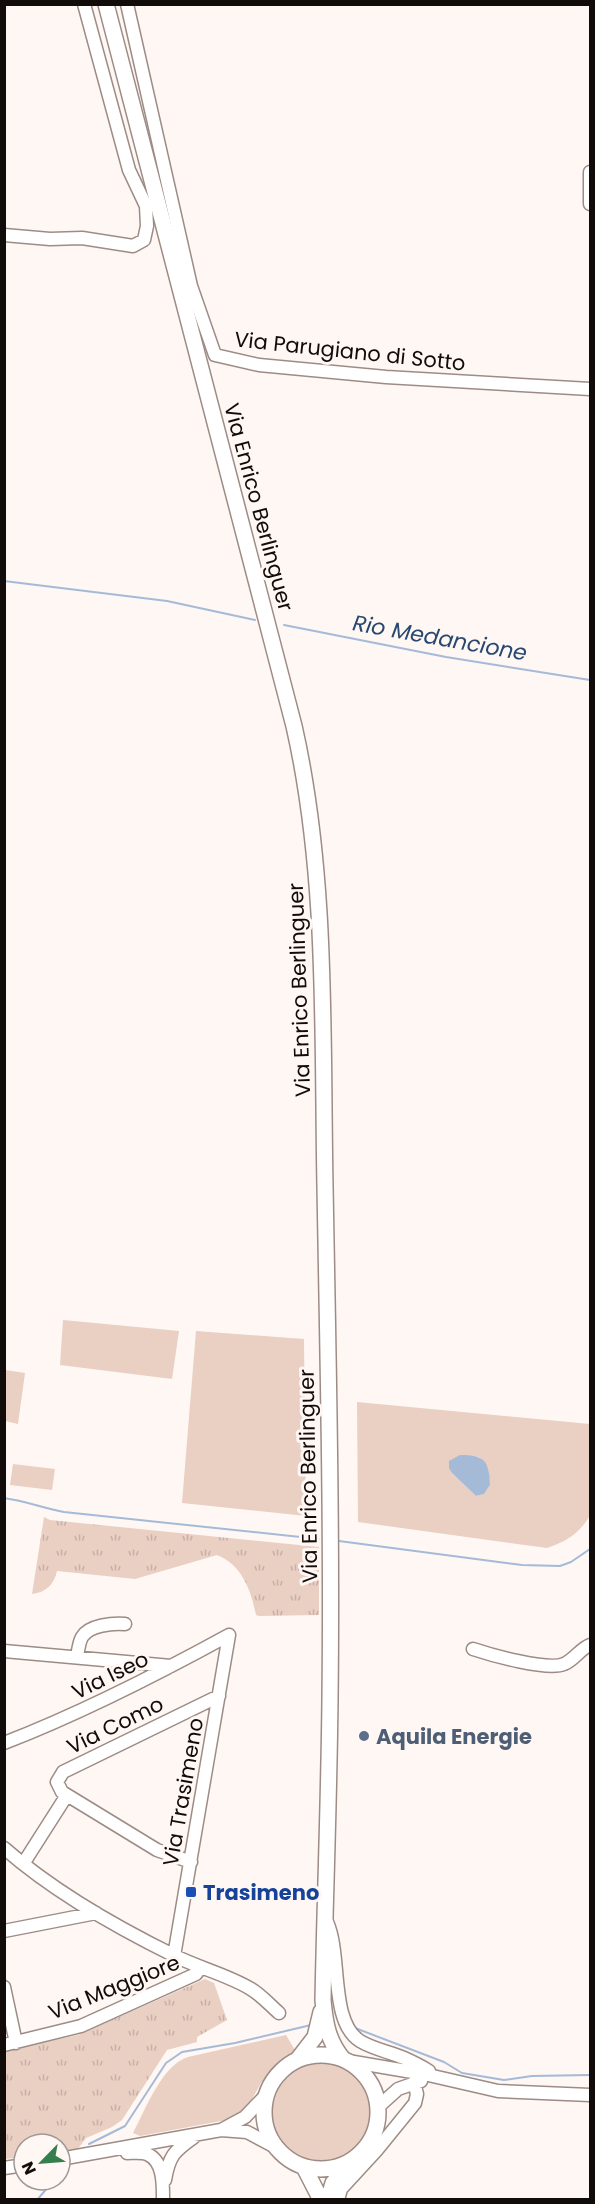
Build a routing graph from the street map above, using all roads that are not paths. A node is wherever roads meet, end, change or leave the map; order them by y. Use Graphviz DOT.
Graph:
graph roads {
  1 [pos="84,4"];
  2 [pos="106,4"];
  3 [pos="127,4"];
  4 [pos="591,172"];
  5 [pos="591,204"];
  6 [pos="4,235"];
  7 [pos="591,389"];
  8 [pos="125,1624"];
  9 [pos="229,1635"];
  10 [pos="591,1645"];
  11 [pos="473,1649"];
  12 [pos="4,1651"];
  13 [pos="77,1657"];
  14 [pos="172,1666"];
  15 [pos="219,1696"];
  16 [pos="4,1743"];
  17 [pos="67,1795"];
  18 [pos="4,1848"];
  19 [pos="191,1862"];
  20 [pos="23,1864"];
  21 [pos="96,1913"];
  22 [pos="324,1916"];
  23 [pos="4,1931"];
  24 [pos="174,1956"];
  25 [pos="200,1968"];
  26 [pos="4,1987"];
  27 [pos="323,2000"];
  28 [pos="279,2013"];
  29 [pos="10,2044"];
  30 [pos="297,2060"];
  31 [pos="345,2060"];
  32 [pos="443,2078"];
  33 [pos="414,2082"];
  34 [pos="267,2094"];
  35 [pos="591,2095"];
  36 [pos="378,2107"];
  37 [pos="221,2130"];
  38 [pos="197,2134"];
  39 [pos="277,2148"];
  40 [pos="105,2152"];
  41 [pos="72,2157"];
  42 [pos="350,2162"];
  43 [pos="304,2167"];
  44 [pos="163,2185"];
  45 [pos="163,2199"];
  46 [pos="321,2199"];
  47 [pos="328,2199"];
  48 [pos="338,2199"];
  1 -- 6 [label="street"];
  2 -- 22 [label="main road, Via Enrico Berlinguer"];
  3 -- 7 [label="street, Via Parugiano di Sotto"];
  4 -- 5 [label="street"];
  8 -- 13 [label="street"];
  9 -- 14 [label="street, Via Iseo"];
  9 -- 15 [label="street, Via Trasimeno"];
  10 -- 11 [label="street"];
  12 -- 13 [label="street"];
  13 -- 14 [label="street"];
  14 -- 16 [label="street, Via Iseo"];
  15 -- 17 [label="street, Via Como"];
  15 -- 19 [label="street, Via Trasimeno"];
  17 -- 19 [label="street"];
  17 -- 20 [label="street"];
  18 -- 20 [label="street"];
  19 -- 24 [label="street, Via Trasimeno"];
  20 -- 21 [label="street"];
  21 -- 23 [label="street"];
  21 -- 24 [label="street"];
  22 -- 27 [label="main road, Via Enrico Berlinguer"];
  22 -- 32 [label="street"];
  24 -- 25 [label="street"];
  25 -- 28 [label="street"];
  25 -- 29 [label="street, Via Maggiore"];
  26 -- 29 [label="street"];
  27 -- 30 [label="main road, Via Enrico Berlinguer"];
  27 -- 31 [label="main road, Via Enrico Berlinguer"];
  30 -- 31 [label="main road"];
  30 -- 34 [label="main road, Via Enrico Berlinguer"];
  31 -- 32 [label="street"];
  31 -- 36 [label="main road, Via Enrico Berlinguer"];
  32 -- 33 [label="street"];
  32 -- 35 [label="street"];
  33 -- 36 [label="street"];
  33 -- 48 [label="street"];
  34 -- 37 [label="street"];
  34 -- 39 [label="main road"];
  36 -- 42 [label="main road, Via Enrico Berlinguer"];
  37 -- 38 [label="street"];
  37 -- 39 [label="street"];
  38 -- 40 [label="street"];
  38 -- 44 [label="street"];
  39 -- 43 [label="main road"];
  40 -- 41 [label="street"];
  40 -- 44 [label="street"];
  42 -- 43 [label="main road"];
  42 -- 47 [label="main road, Via Enrico Berlinguer"];
  43 -- 46 [label="main road"];
  44 -- 45 [label="street"];
}
